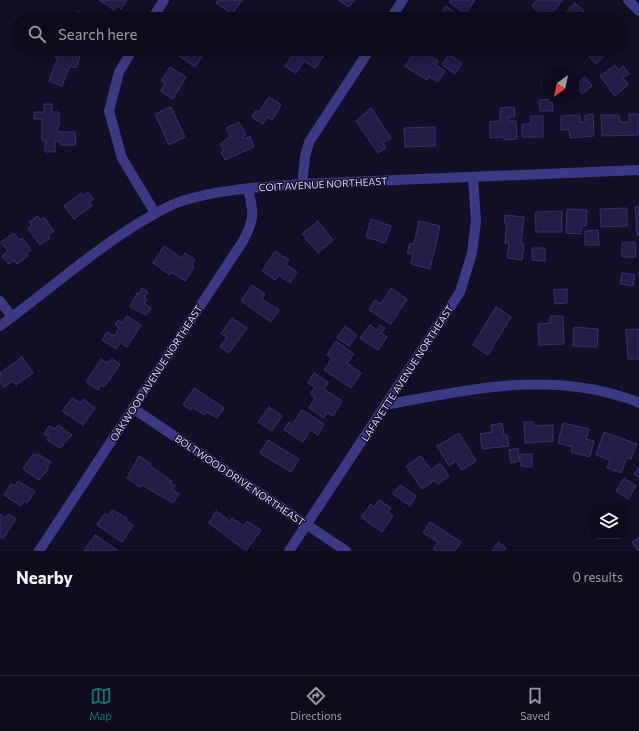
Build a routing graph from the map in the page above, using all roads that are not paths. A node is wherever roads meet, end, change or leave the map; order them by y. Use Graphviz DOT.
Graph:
graph roads {
  1 [pos="164,0"];
  2 [pos="403,0"];
  3 [pos="628,0"];
  4 [pos="639,11"];
  5 [pos="156,12"];
  6 [pos="395,12"];
  7 [pos="129,56"];
  8 [pos="365,56"];
  9 [pos="639,170"];
  10 [pos="473,178"];
  11 [pos="302,184"];
  12 [pos="248,189"];
  13 [pos="155,213"];
  14 [pos="0,301"];
  15 [pos="12,317"];
  16 [pos="0,326"];
  17 [pos="639,403"];
  18 [pos="386,405"];
  19 [pos="134,409"];
  20 [pos="307,525"];
  21 [pos="38,551"];
  22 [pos="289,551"];
  23 [pos="346,551"];
  1 -- 5 [label="street"];
  2 -- 6 [label="street"];
  3 -- 4 [label="street"];
  7 -- 13 [label="street"];
  8 -- 11 [label="street"];
  9 -- 10 [label="street, COIT AVENUE NORTHEAST"];
  10 -- 11 [label="street, COIT AVENUE NORTHEAST"];
  10 -- 18 [label="street, LAFAYETTE AVENUE NORTHEAST"];
  11 -- 12 [label="street, COIT AVENUE NORTHEAST"];
  12 -- 13 [label="street, COIT AVENUE NORTHEAST"];
  12 -- 19 [label="street, OAKWOOD AVENUE NORTHEAST"];
  13 -- 15 [label="street, COIT AVENUE NORTHEAST"];
  14 -- 15 [label="street"];
  15 -- 16 [label="street, COIT AVENUE NORTHEAST"];
  17 -- 18 [label="street"];
  18 -- 20 [label="street, LAFAYETTE AVENUE NORTHEAST"];
  19 -- 20 [label="street, BOLTWOOD DRIVE NORTHEAST"];
  19 -- 21 [label="street, OAKWOOD AVENUE NORTHEAST"];
  20 -- 22 [label="street, LAFAYETTE AVENUE NORTHEAST"];
  20 -- 23 [label="street, BOLTWOOD DRIVE NORTHEAST"];
}
